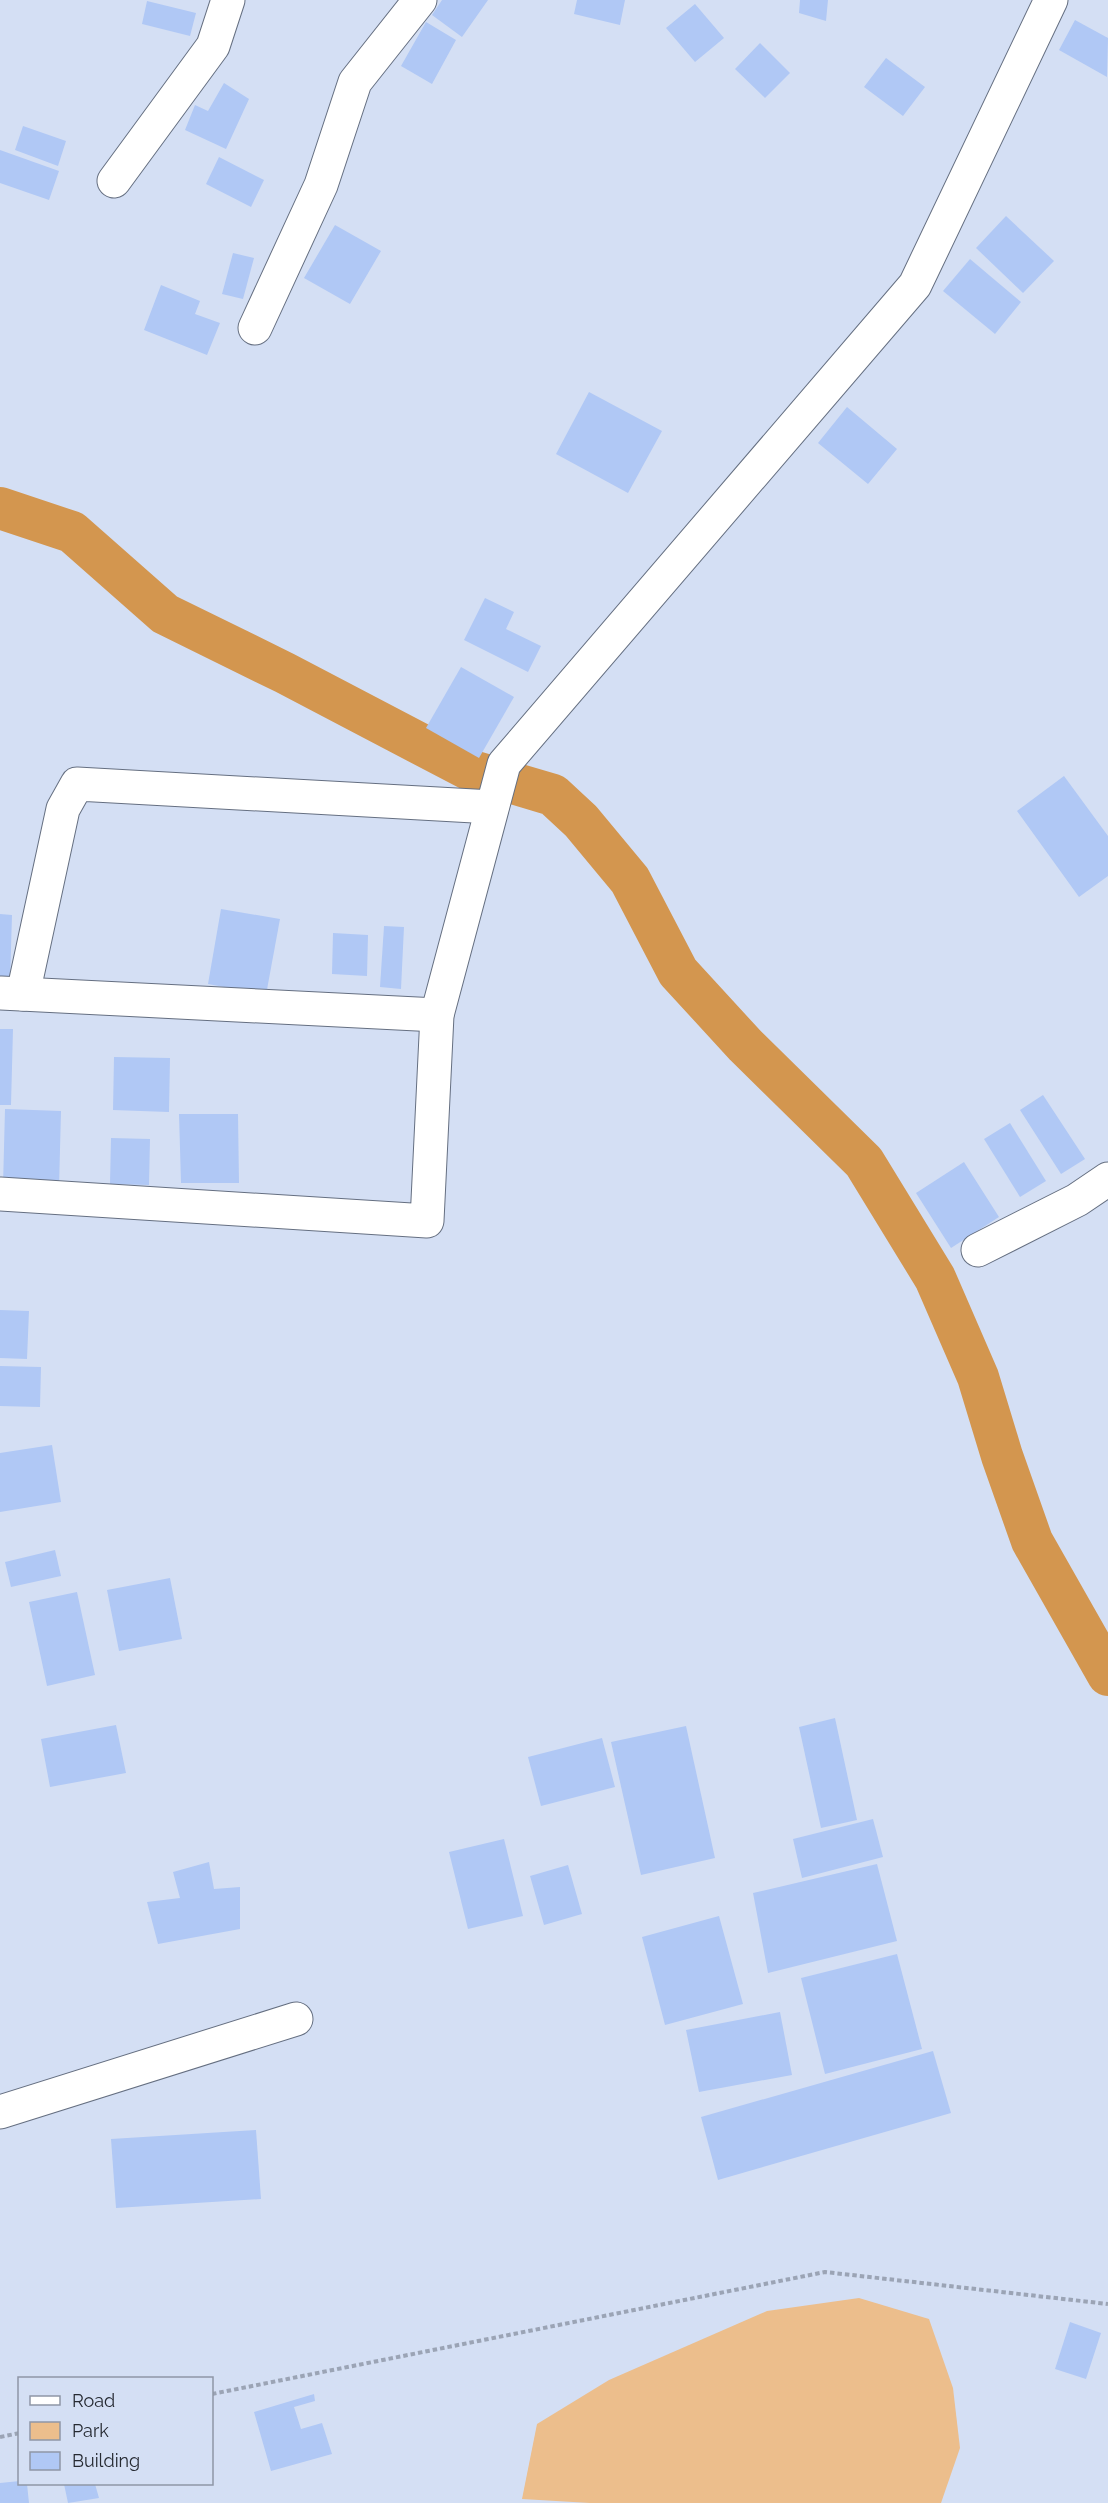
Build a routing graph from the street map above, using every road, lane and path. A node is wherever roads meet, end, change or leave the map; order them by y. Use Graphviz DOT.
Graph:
graph roads {
  1 [pos="228,0"];
  2 [pos="420,0"];
  3 [pos="1051,0"];
  4 [pos="114,181"];
  5 [pos="255,328"];
  6 [pos="493,805"];
  7 [pos="11,993"];
  8 [pos="436,1015"];
  9 [pos="1108,1179"];
  10 [pos="0,1194"];
  11 [pos="978,1250"];
  12 [pos="296,2019"];
  13 [pos="0,2112"];
  14 [pos="1108,2304"];
  15 [pos="213,2394"];
  16 [pos="18,2433"];
  17 [pos="0,2437"];
  1 -- 4 [label="street"];
  2 -- 5 [label="street"];
  3 -- 6 [label="street"];
  6 -- 7 [label="street"];
  6 -- 8 [label="street"];
  7 -- 8 [label="street"];
  8 -- 10 [label="street"];
  9 -- 11 [label="street"];
  12 -- 13 [label="street"];
  14 -- 15 [label="path"];
  16 -- 17 [label="path"];
}
